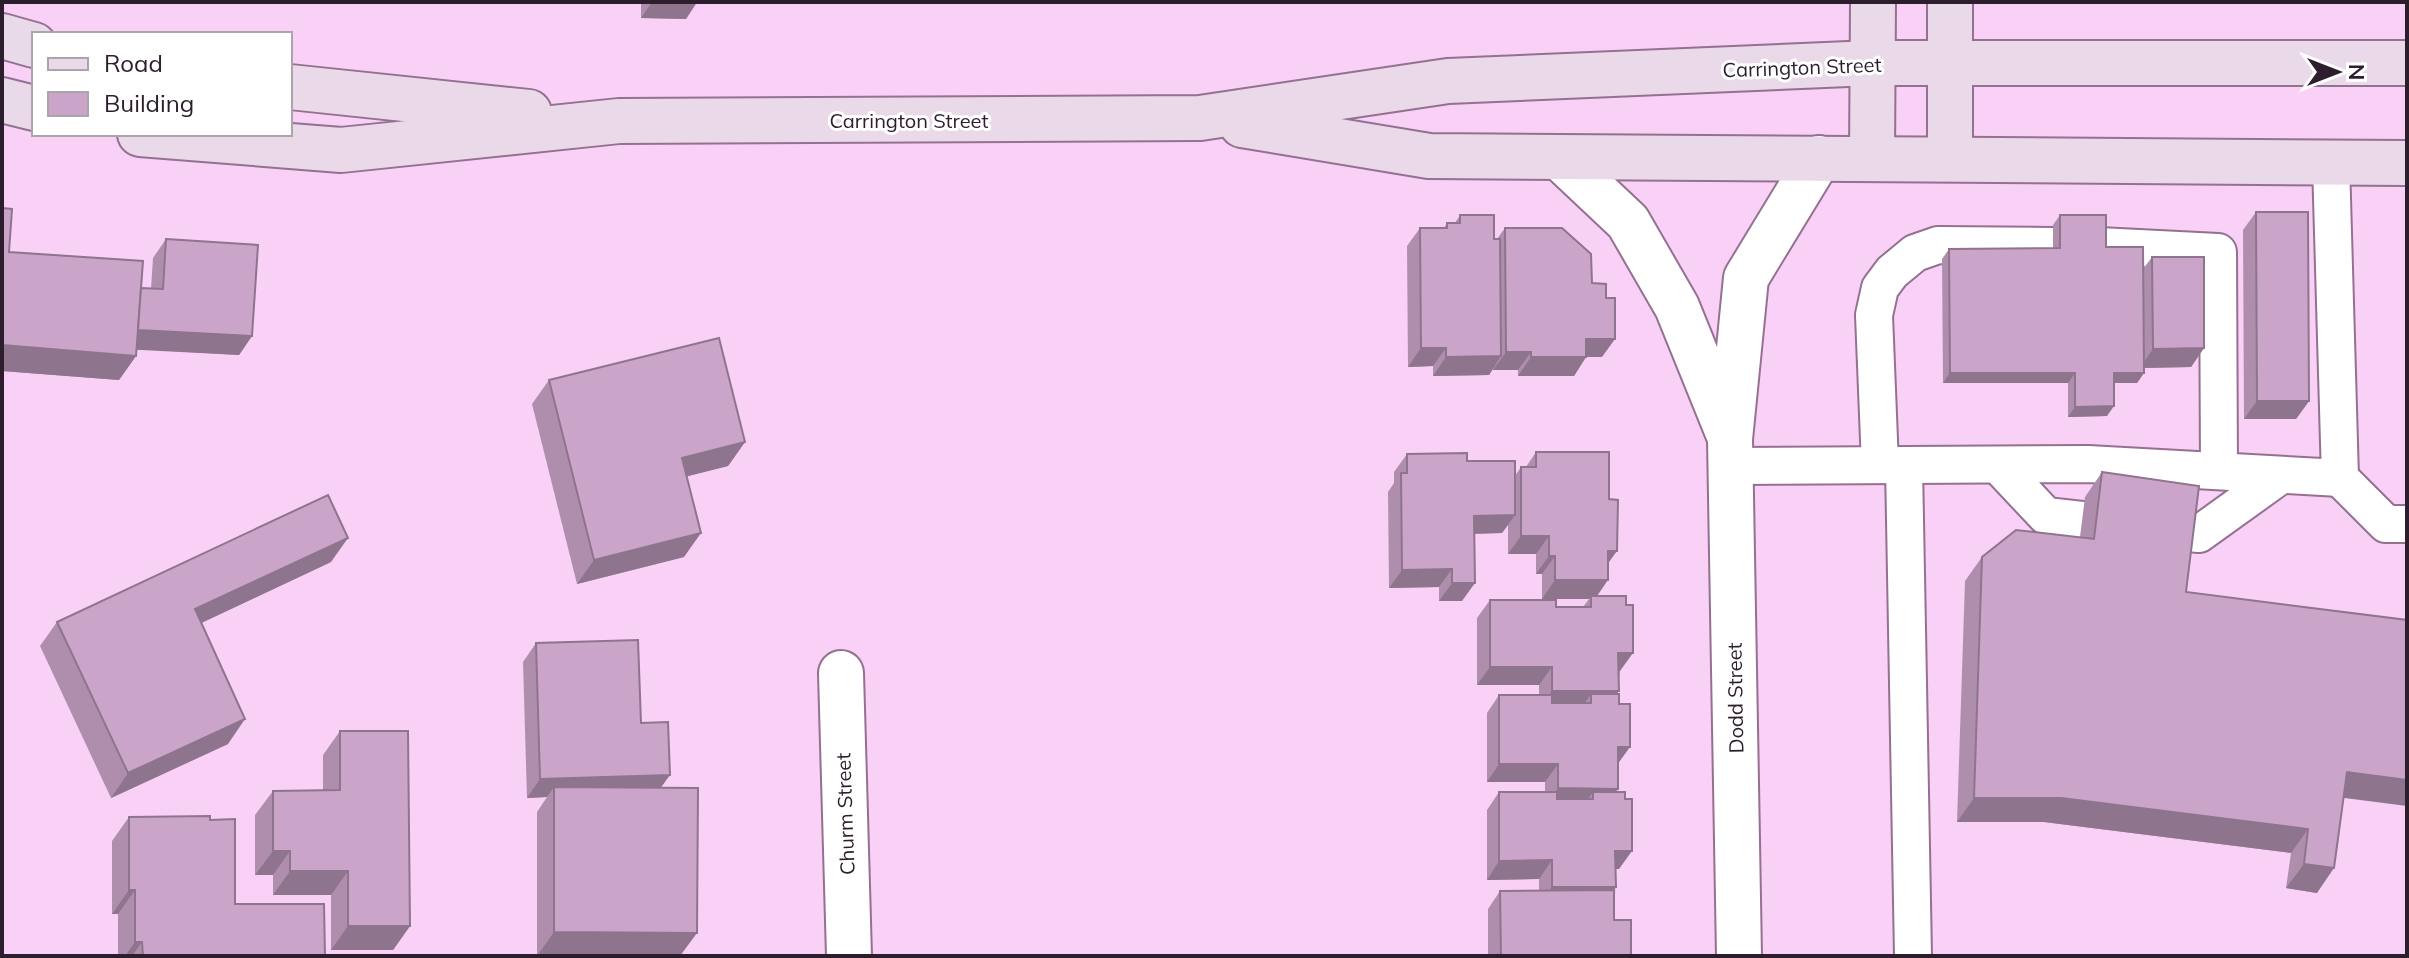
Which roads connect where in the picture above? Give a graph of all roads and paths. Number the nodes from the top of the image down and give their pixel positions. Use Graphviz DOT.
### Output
graph roads {
  1 [pos="1873,2"];
  2 [pos="1950,2"];
  3 [pos="2,36"];
  4 [pos="32,44"];
  5 [pos="1872,63"];
  6 [pos="1951,63"];
  7 [pos="2407,63"];
  8 [pos="292,87"];
  9 [pos="2,100"];
  10 [pos="32,108"];
  11 [pos="1200,118"];
  12 [pos="619,121"];
  13 [pos="165,136"];
  14 [pos="1559,157"];
  15 [pos="1819,158"];
  16 [pos="1872,158"];
  17 [pos="1950,159"];
  18 [pos="2331,163"];
  19 [pos="2407,163"];
  20 [pos="2053,246"];
  21 [pos="2099,246"];
  22 [pos="1731,453"];
  23 [pos="1892,465"];
  24 [pos="1998,465"];
  25 [pos="2219,471"];
  26 [pos="2281,475"];
  27 [pos="2340,478"];
  28 [pos="2082,520"];
  29 [pos="2407,524"];
  30 [pos="2180,532"];
  31 [pos="841,673"];
  32 [pos="849,956"];
  33 [pos="1739,956"];
  34 [pos="1913,956"];
  1 -- 5 [label="main road"];
  2 -- 6 [label="main road"];
  3 -- 4 [label="main road"];
  5 -- 6 [label="main road, Carrington Street"];
  5 -- 11 [label="main road, Carrington Street"];
  5 -- 16 [label="main road"];
  6 -- 7 [label="main road, Carrington Street"];
  6 -- 17 [label="main road"];
  8 -- 12 [label="main road, Carrington Street"];
  9 -- 10 [label="main road"];
  11 -- 12 [label="main road, Carrington Street"];
  11 -- 14 [label="main road, Carrington Street"];
  12 -- 13 [label="main road, Carrington Street"];
  14 -- 15 [label="main road, Carrington Street"];
  14 -- 22 [label="street, Dodd Street"];
  15 -- 16 [label="main road, Carrington Street"];
  15 -- 22 [label="street, Dodd Street"];
  16 -- 17 [label="main road, Carrington Street"];
  17 -- 18 [label="main road, Carrington Street"];
  18 -- 19 [label="main road, Carrington Street"];
  18 -- 27 [label="lane"];
  20 -- 23 [label="lane"];
  21 -- 25 [label="lane"];
  22 -- 23 [label="lane"];
  22 -- 33 [label="street, Dodd Street"];
  23 -- 24 [label="lane"];
  23 -- 34 [label="lane"];
  24 -- 25 [label="lane"];
  24 -- 28 [label="lane"];
  25 -- 26 [label="lane"];
  26 -- 27 [label="lane"];
  26 -- 30 [label="lane"];
  27 -- 29 [label="lane"];
  31 -- 32 [label="street, Churm Street"];
}
